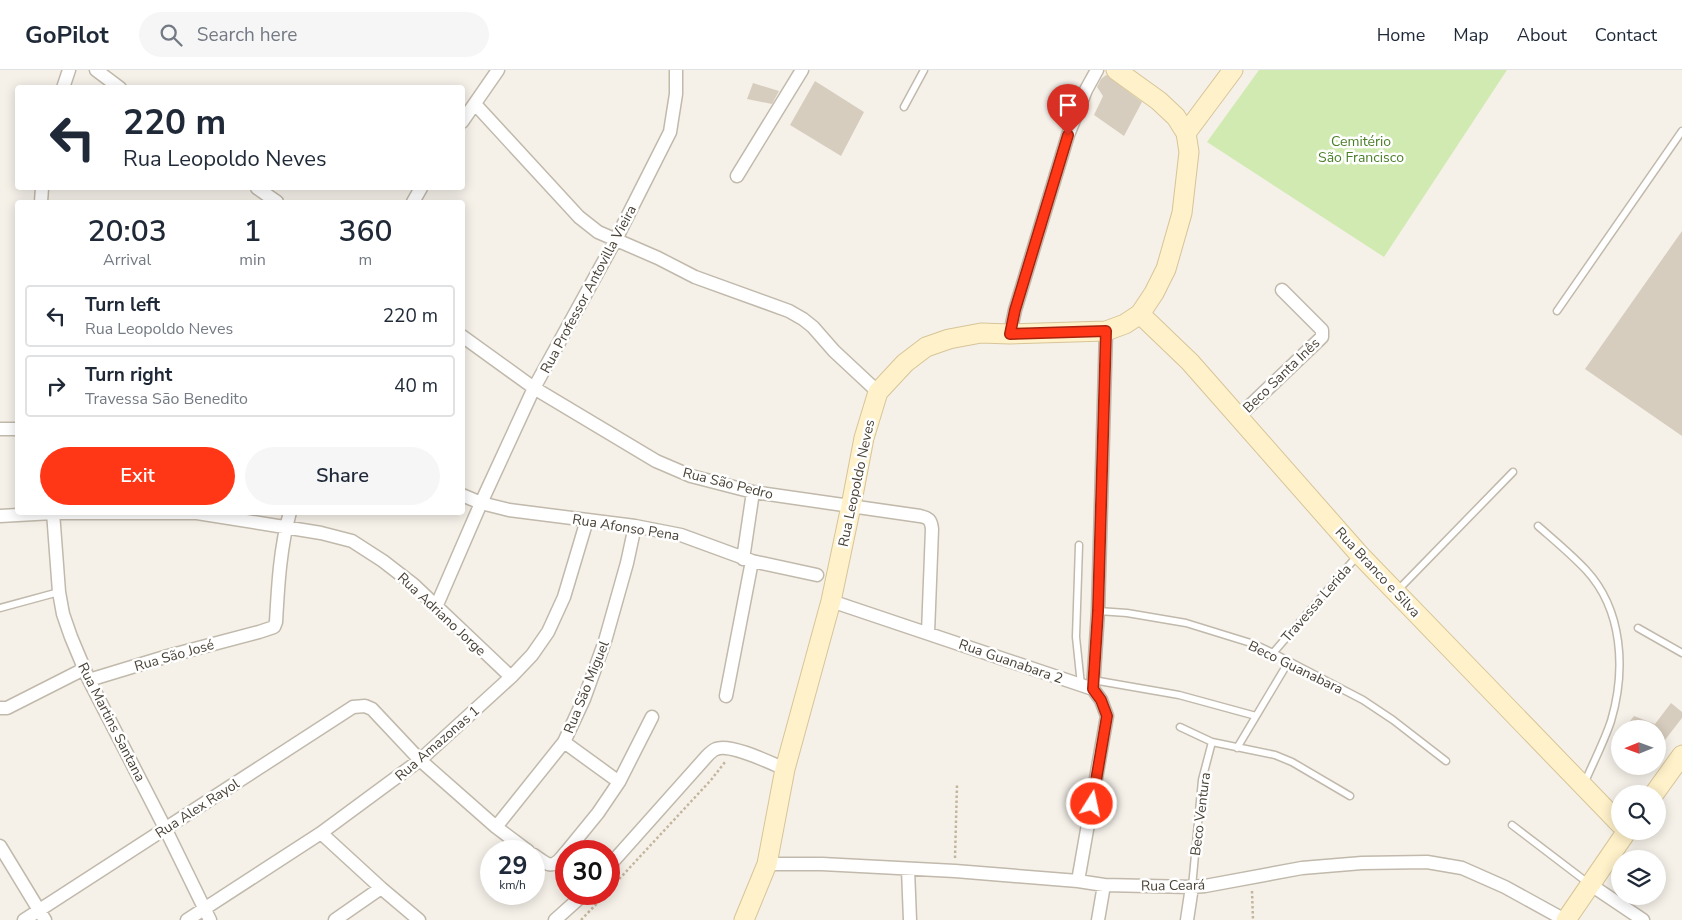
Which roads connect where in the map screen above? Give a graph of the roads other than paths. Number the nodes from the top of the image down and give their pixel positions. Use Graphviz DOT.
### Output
graph roads {
  1 [pos="69,70"];
  2 [pos="96,70"];
  3 [pos="498,70"];
  4 [pos="676,70"];
  5 [pos="802,70"];
  6 [pos="924,70"];
  7 [pos="1097,70"];
  8 [pos="1116,70"];
  9 [pos="1234,70"];
  10 [pos="64,85"];
  11 [pos="116,85"];
  12 [pos="475,104"];
  13 [pos="904,107"];
  14 [pos="465,118"];
  15 [pos="1682,131"];
  16 [pos="1186,133"];
  17 [pos="737,176"];
  18 [pos="260,190"];
  19 [pos="274,200"];
  20 [pos="616,239"];
  21 [pos="1282,290"];
  22 [pos="1557,310"];
  23 [pos="1140,314"];
  24 [pos="1106,331"];
  25 [pos="1010,334"];
  26 [pos="465,338"];
  27 [pos="534,388"];
  28 [pos="878,392"];
  29 [pos="1238,417"];
  30 [pos="0,429"];
  31 [pos="15,429"];
  32 [pos="1513,472"];
  33 [pos="753,492"];
  34 [pos="465,496"];
  35 [pos="481,503"];
  36 [pos="851,506"];
  37 [pos="18,515"];
  38 [pos="53,515"];
  39 [pos="204,515"];
  40 [pos="289,515"];
  41 [pos="0,516"];
  42 [pos="587,520"];
  43 [pos="635,526"];
  44 [pos="1538,526"];
  45 [pos="286,527"];
  46 [pos="1080,545"];
  47 [pos="1359,554"];
  48 [pos="748,560"];
  49 [pos="818,575"];
  50 [pos="60,592"];
  51 [pos="1396,592"];
  52 [pos="831,601"];
  53 [pos="436,607"];
  54 [pos="0,608"];
  55 [pos="1098,611"];
  56 [pos="1638,628"];
  57 [pos="928,634"];
  58 [pos="1273,653"];
  59 [pos="1682,653"];
  60 [pos="1288,661"];
  61 [pos="87,675"];
  62 [pos="511,677"];
  63 [pos="1089,685"];
  64 [pos="726,696"];
  65 [pos="3,708"];
  66 [pos="1256,716"];
  67 [pos="652,718"];
  68 [pos="1180,727"];
  69 [pos="564,742"];
  70 [pos="1212,742"];
  71 [pos="1237,748"];
  72 [pos="1682,755"];
  73 [pos="420,760"];
  74 [pos="1446,761"];
  75 [pos="785,769"];
  76 [pos="619,782"];
  77 [pos="1584,785"];
  78 [pos="1660,785"];
  79 [pos="1350,796"];
  80 [pos="1611,814"];
  81 [pos="1512,825"];
  82 [pos="496,827"];
  83 [pos="165,828"];
  84 [pos="321,833"];
  85 [pos="513,840"];
  86 [pos="577,840"];
  87 [pos="1621,840"];
  88 [pos="0,846"];
  89 [pos="620,854"];
  90 [pos="767,864"];
  91 [pos="908,870"];
  92 [pos="1078,882"];
  93 [pos="1104,885"];
  94 [pos="1591,885"];
  95 [pos="1192,887"];
  96 [pos="381,888"];
  97 [pos="572,905"];
  98 [pos="208,914"];
  99 [pos="42,915"];
  100 [pos="24,920"];
  101 [pos="186,920"];
  102 [pos="335,920"];
  103 [pos="419,920"];
  104 [pos="555,920"];
  105 [pos="744,920"];
  106 [pos="910,920"];
  107 [pos="1098,920"];
  108 [pos="1187,920"];
  109 [pos="1565,920"];
  110 [pos="1643,920"];
  1 -- 10 [label="street"];
  2 -- 11 [label="street"];
  3 -- 12 [label="street"];
  4 -- 20 [label="street, Rua Professor Antovilla Vieira"];
  5 -- 17 [label="street"];
  6 -- 13 [label="lane"];
  7 -- 25 [label="street"];
  8 -- 16 [label="street"];
  9 -- 16 [label="street"];
  12 -- 14 [label="street"];
  12 -- 20 [label="street"];
  15 -- 22 [label="lane"];
  16 -- 23 [label="street, Rua Leopoldo Neves"];
  18 -- 19 [label="street"];
  20 -- 27 [label="street, Rua Professor Antovilla Vieira"];
  20 -- 28 [label="street"];
  21 -- 29 [label="street, Beco Santa Inês"];
  23 -- 24 [label="street, Rua Leopoldo Neves"];
  23 -- 29 [label="street, Rua Branco e Silva"];
  24 -- 25 [label="street, Rua Leopoldo Neves"];
  24 -- 55 [label="street"];
  25 -- 28 [label="street, Rua Leopoldo Neves"];
  26 -- 27 [label="street, Rua São Pedro"];
  27 -- 33 [label="street, Rua São Pedro"];
  27 -- 35 [label="street, Rua Professor Antovilla Vieira"];
  28 -- 36 [label="street, Rua Leopoldo Neves"];
  29 -- 47 [label="street, Rua Branco e Silva"];
  30 -- 31 [label="street"];
  32 -- 51 [label="lane"];
  33 -- 36 [label="street, Rua São Pedro"];
  33 -- 48 [label="street"];
  34 -- 35 [label="street, Rua Afonso Pena"];
  35 -- 42 [label="street, Rua Afonso Pena"];
  35 -- 53 [label="street, Rua Professor Antovilla Vieira"];
  36 -- 52 [label="street, Rua Leopoldo Neves"];
  36 -- 57 [label="street, Rua São Pedro"];
  37 -- 41 [label="street, Rua Adriano Jorge"];
  38 -- 50 [label="street, Rua Martins Santana"];
  39 -- 45 [label="street, Rua Adriano Jorge"];
  40 -- 45 [label="street"];
  42 -- 43 [label="street, Rua Afonso Pena"];
  42 -- 62 [label="street, Rua Amazonas 1"];
  43 -- 48 [label="street, Rua Afonso Pena"];
  43 -- 69 [label="street, Rua São Miguel"];
  44 -- 77 [label="lane"];
  45 -- 53 [label="street, Rua Adriano Jorge"];
  45 -- 61 [label="street, Rua São José"];
  46 -- 63 [label="lane"];
  47 -- 51 [label="street, Rua Branco e Silva"];
  47 -- 58 [label="lane, Travessa Lerida"];
  48 -- 49 [label="street, Rua Afonso Pena"];
  48 -- 64 [label="street"];
  50 -- 54 [label="lane"];
  50 -- 61 [label="street, Rua Martins Santana"];
  51 -- 77 [label="street, Rua Branco e Silva"];
  52 -- 57 [label="street, Rua Guanabara 2"];
  52 -- 75 [label="street, Rua Leopoldo Neves"];
  53 -- 62 [label="street, Rua Adriano Jorge"];
  55 -- 58 [label="lane, Beco Guanabara"];
  55 -- 63 [label="street"];
  56 -- 59 [label="lane"];
  57 -- 63 [label="street, Rua Guanabara 2"];
  58 -- 60 [label="lane, Beco Guanabara"];
  60 -- 66 [label="lane"];
  60 -- 74 [label="lane, Beco Guanabara"];
  61 -- 65 [label="street, Rua São José"];
  61 -- 83 [label="street, Rua Martins Santana"];
  62 -- 73 [label="street, Rua Amazonas 1"];
  63 -- 66 [label="lane, Rua Guanabara 2"];
  63 -- 92 [label="street"];
  66 -- 71 [label="lane"];
  67 -- 76 [label="street"];
  68 -- 70 [label="lane"];
  69 -- 76 [label="street"];
  69 -- 82 [label="street, Rua São Miguel"];
  70 -- 71 [label="lane"];
  70 -- 95 [label="lane, Beco Ventura"];
  71 -- 79 [label="lane"];
  72 -- 78 [label="street"];
  73 -- 82 [label="street"];
  73 -- 83 [label="street, Rua Alex Rayol"];
  73 -- 84 [label="street, Rua Amazonas 1"];
  75 -- 89 [label="street"];
  75 -- 90 [label="street, Rua Leopoldo Neves"];
  76 -- 86 [label="street"];
  77 -- 80 [label="street, Rua Branco e Silva"];
  81 -- 94 [label="lane"];
  82 -- 85 [label="street"];
  83 -- 98 [label="street, Rua Martins Santana"];
  83 -- 99 [label="street, Rua Alex Rayol"];
  84 -- 96 [label="street"];
  84 -- 98 [label="street, Rua Amazonas 1"];
  87 -- 94 [label="street"];
  88 -- 99 [label="street"];
  90 -- 91 [label="street, Rua Ceará"];
  90 -- 105 [label="street, Rua Leopoldo Neves"];
  91 -- 92 [label="street, Rua Ceará"];
  91 -- 106 [label="street"];
  92 -- 93 [label="street, Rua Ceará"];
  93 -- 95 [label="street, Rua Ceará"];
  93 -- 107 [label="street"];
  94 -- 109 [label="street"];
  94 -- 110 [label="street"];
  95 -- 108 [label="street"];
  95 -- 109 [label="street, Rua Ceará"];
  96 -- 102 [label="street"];
  96 -- 103 [label="street"];
  97 -- 104 [label="street"];
  98 -- 101 [label="street, Rua Amazonas 1"];
  99 -- 100 [label="street, Rua Alex Rayol"];
}
